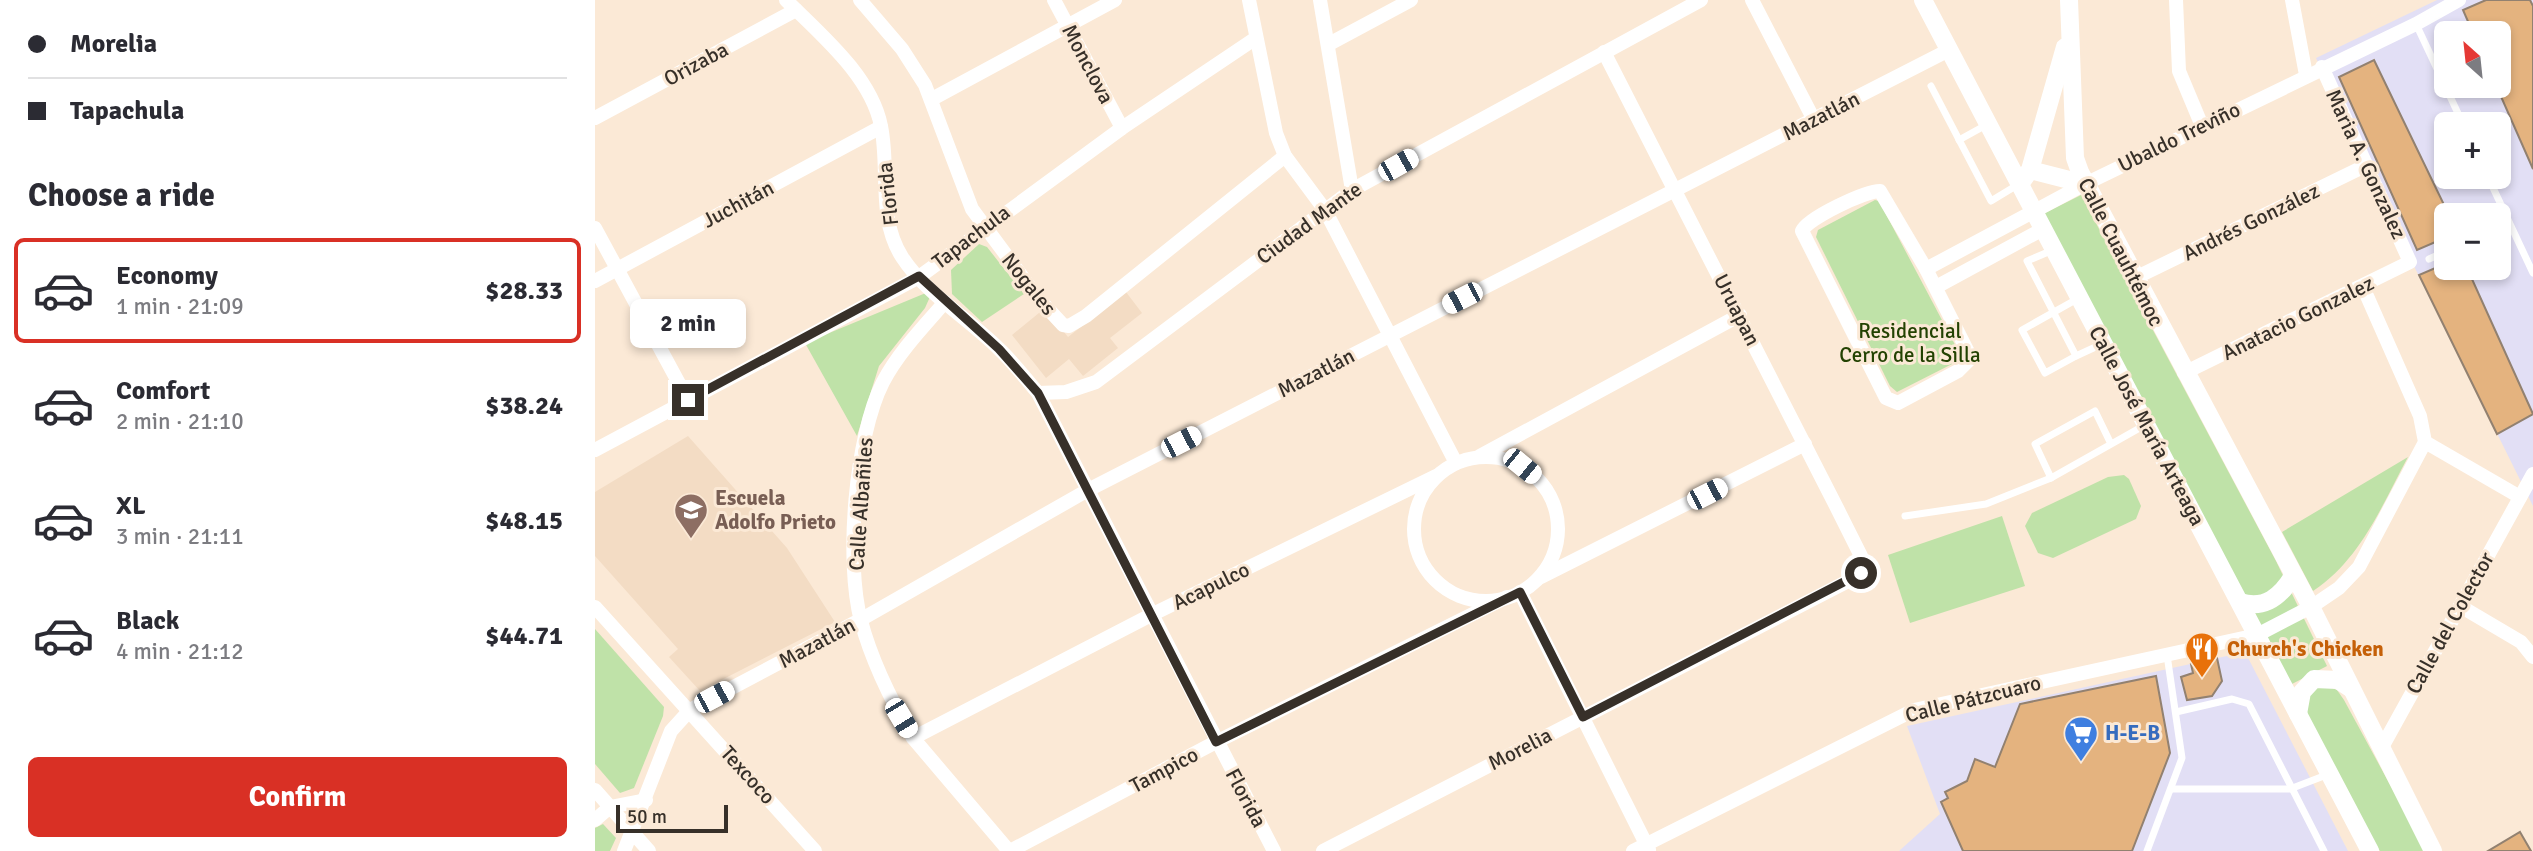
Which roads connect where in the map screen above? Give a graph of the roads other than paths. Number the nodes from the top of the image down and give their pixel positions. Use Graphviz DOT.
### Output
graph roads {
  1 [pos="860,0"];
  2 [pos="1053,0"];
  3 [pos="1115,0"];
  4 [pos="1249,0"];
  5 [pos="1320,0"];
  6 [pos="1412,0"];
  7 [pos="1701,0"];
  8 [pos="1752,0"];
  9 [pos="1923,0"];
  10 [pos="2176,0"];
  11 [pos="2292,0"];
  12 [pos="2459,0"];
  13 [pos="1683,4"];
  14 [pos="791,5"];
  15 [pos="2067,11"];
  16 [pos="2416,24"];
  17 [pos="1067,26"];
  18 [pos="1256,38"];
  19 [pos="1329,44"];
  20 [pos="1949,50"];
  21 [pos="1604,52"];
  22 [pos="2322,67"];
  23 [pos="2306,75"];
  24 [pos="1931,86"];
  25 [pos="932,99"];
  26 [pos="2457,112"];
  27 [pos="595,118"];
  28 [pos="1814,120"];
  29 [pos="1988,124"];
  30 [pos="2202,126"];
  31 [pos="881,127"];
  32 [pos="1122,128"];
  33 [pos="1959,141"];
  34 [pos="1285,156"];
  35 [pos="2367,165"];
  36 [pos="2025,177"];
  37 [pos="2085,184"];
  38 [pos="1676,189"];
  39 [pos="1352,190"];
  40 [pos="1325,210"];
  41 [pos="2033,210"];
  42 [pos="2511,226"];
  43 [pos="984,227"];
  44 [pos="595,228"];
  45 [pos="2043,229"];
  46 [pos="2053,250"];
  47 [pos="2434,257"];
  48 [pos="2429,259"];
  49 [pos="2410,262"];
  50 [pos="617,269"];
  51 [pos="1926,269"];
  52 [pos="2533,273"];
  53 [pos="919,276"];
  54 [pos="2135,278"];
  55 [pos="595,281"];
  56 [pos="1936,287"];
  57 [pos="2363,287"];
  58 [pos="2080,298"];
  59 [pos="945,302"];
  60 [pos="2054,312"];
  61 [pos="1740,315"];
  62 [pos="1390,334"];
  63 [pos="2104,343"];
  64 [pos="2076,356"];
  65 [pos="2184,373"];
  66 [pos="1038,393"];
  67 [pos="688,400"];
  68 [pos="2146,425"];
  69 [pos="2425,442"];
  70 [pos="1805,444"];
  71 [pos="2112,444"];
  72 [pos="595,450"];
  73 [pos="1479,457"];
  74 [pos="1456,463"];
  75 [pos="2533,474"];
  76 [pos="1436,476"];
  77 [pos="2052,478"];
  78 [pos="1088,490"];
  79 [pos="2520,497"];
  80 [pos="1905,516"];
  81 [pos="1864,569"];
  82 [pos="2293,576"];
  83 [pos="1536,580"];
  84 [pos="1514,594"];
  85 [pos="2240,602"];
  86 [pos="2460,606"];
  87 [pos="595,607"];
  88 [pos="2311,607"];
  89 [pos="1151,615"];
  90 [pos="860,620"];
  91 [pos="2257,635"];
  92 [pos="2167,655"];
  93 [pos="2533,657"];
  94 [pos="2350,688"];
  95 [pos="690,710"];
  96 [pos="2176,712"];
  97 [pos="2298,714"];
  98 [pos="1583,717"];
  99 [pos="912,738"];
  100 [pos="1216,742"];
  101 [pos="2381,749"];
  102 [pos="2329,774"];
  103 [pos="2171,789"];
  104 [pos="2290,789"];
  105 [pos="595,790"];
  106 [pos="646,800"];
  107 [pos="610,807"];
  108 [pos="595,820"];
  109 [pos="632,832"];
  110 [pos="1648,847"];
  111 [pos="624,851"];
  112 [pos="649,851"];
  113 [pos="815,851"];
  114 [pos="1010,851"];
  115 [pos="1274,851"];
  116 [pos="1323,851"];
  117 [pos="1633,851"];
  118 [pos="2147,851"];
  119 [pos="2324,851"];
  120 [pos="2370,851"];
  121 [pos="2433,851"];
  1 -- 25 [label="street, Nogales"];
  2 -- 17 [label="street, Monclova"];
  3 -- 17 [label="street"];
  4 -- 18 [label="street"];
  5 -- 19 [label="street"];
  6 -- 19 [label="street"];
  7 -- 13 [label="street, Ciudad Mante"];
  8 -- 28 [label="street"];
  9 -- 20 [label="street, Calle José María Arteaga"];
  10 -- 30 [label="street"];
  11 -- 23 [label="street"];
  12 -- 16 [label="street, Ubaldo Treviño"];
  13 -- 21 [label="street, Ciudad Mante"];
  14 -- 27 [label="street, Orizaba"];
  14 -- 31 [label="street, Florida"];
  15 -- 36 [label="street"];
  15 -- 37 [label="street, Calle Cuauhtémoc"];
  16 -- 22 [label="street, Ubaldo Treviño"];
  16 -- 26 [label="lane"];
  17 -- 25 [label="street"];
  17 -- 32 [label="street, Monclova"];
  18 -- 32 [label="street, Tapachula"];
  18 -- 34 [label="street"];
  19 -- 39 [label="street"];
  20 -- 28 [label="street, Mazatlán"];
  20 -- 29 [label="street, Calle José María Arteaga"];
  21 -- 38 [label="street, Uruapan"];
  21 -- 39 [label="street, Ciudad Mante"];
  22 -- 23 [label="street, Ubaldo Treviño"];
  22 -- 35 [label="street, Maria A. Gonzalez"];
  23 -- 30 [label="street, Ubaldo Treviño"];
  24 -- 33 [label="lane"];
  25 -- 43 [label="street, Nogales"];
  28 -- 38 [label="street, Mazatlán"];
  29 -- 33 [label="lane"];
  29 -- 36 [label="street, Calle José María Arteaga"];
  30 -- 37 [label="street, Ubaldo Treviño"];
  31 -- 50 [label="street, Juchitán"];
  31 -- 53 [label="street, Florida"];
  32 -- 43 [label="street, Tapachula"];
  33 -- 36 [label="lane"];
  34 -- 40 [label="street"];
  34 -- 43 [label="street, Nogales"];
  35 -- 49 [label="street, Maria A. Gonzalez"];
  35 -- 54 [label="street, Andrés González"];
  36 -- 37 [label="street"];
  36 -- 41 [label="street, Calle José María Arteaga"];
  37 -- 41 [label="street, Ubaldo Treviño"];
  37 -- 54 [label="street, Calle Cuauhtémoc"];
  38 -- 61 [label="street, Uruapan"];
  38 -- 62 [label="street, Mazatlán"];
  39 -- 40 [label="street, Ciudad Mante"];
  40 -- 62 [label="street"];
  40 -- 66 [label="street, Ciudad Mante"];
  41 -- 45 [label="street, Calle José María Arteaga"];
  41 -- 51 [label="street, Ubaldo Treviño"];
  42 -- 52 [label="lane"];
  43 -- 53 [label="street, Tapachula"];
  44 -- 50 [label="street"];
  45 -- 46 [label="street, Calle José María Arteaga"];
  45 -- 56 [label="street"];
  46 -- 58 [label="street, Calle José María Arteaga"];
  46 -- 60 [label="lane"];
  47 -- 48 [label="lane"];
  49 -- 57 [label="street, Anatacio Gonzalez"];
  50 -- 55 [label="street, Juchitán"];
  50 -- 67 [label="street"];
  51 -- 56 [label="street"];
  51 -- 56 [label="street"];
  53 -- 59 [label="street, Florida"];
  53 -- 67 [label="street, Tapachula"];
  54 -- 65 [label="street, Calle Cuauhtémoc"];
  57 -- 65 [label="street, Anatacio Gonzalez"];
  57 -- 69 [label="street"];
  58 -- 60 [label="lane"];
  58 -- 63 [label="street, Calle José María Arteaga"];
  59 -- 66 [label="street, Florida"];
  59 -- 90 [label="street, Calle Albañiles"];
  60 -- 64 [label="lane"];
  60 -- 64 [label="lane"];
  61 -- 70 [label="street, Uruapan"];
  61 -- 73 [label="street"];
  62 -- 74 [label="street"];
  62 -- 78 [label="street, Mazatlán"];
  63 -- 64 [label="lane"];
  63 -- 68 [label="street, Calle José María Arteaga"];
  65 -- 82 [label="street"];
  66 -- 78 [label="street, Florida"];
  67 -- 72 [label="street, Tapachula"];
  68 -- 71 [label="lane"];
  68 -- 85 [label="street, Calle José María Arteaga"];
  69 -- 79 [label="street"];
  69 -- 88 [label="street, Calle Pátzcuaro"];
  70 -- 81 [label="street, Uruapan"];
  70 -- 83 [label="street"];
  71 -- 77 [label="lane"];
  71 -- 77 [label="lane"];
  73 -- 74 [label="street"];
  73 -- 83 [label="street"];
  74 -- 76 [label="street"];
  75 -- 79 [label="street, Calle del Colector"];
  76 -- 84 [label="street"];
  76 -- 89 [label="street, Acapulco"];
  77 -- 80 [label="lane"];
  78 -- 89 [label="street, Florida"];
  78 -- 90 [label="street, Mazatlán"];
  79 -- 86 [label="street, Calle del Colector"];
  81 -- 98 [label="street, Morelia"];
  82 -- 85 [label="street"];
  82 -- 88 [label="street"];
  83 -- 84 [label="street"];
  84 -- 98 [label="street"];
  84 -- 100 [label="street, Tampico"];
  85 -- 91 [label="street, Calle José María Arteaga"];
  86 -- 93 [label="street"];
  86 -- 101 [label="street, Calle del Colector"];
  87 -- 95 [label="street, Texcoco"];
  88 -- 91 [label="street, Calle Pátzcuaro"];
  88 -- 94 [label="street"];
  89 -- 99 [label="street, Acapulco"];
  89 -- 100 [label="street, Florida"];
  90 -- 95 [label="street, Mazatlán"];
  90 -- 99 [label="street, Calle Albañiles"];
  91 -- 92 [label="street, Calle Pátzcuaro"];
  91 -- 97 [label="street, Calle José María Arteaga"];
  92 -- 96 [label="lane"];
  92 -- 110 [label="street, Calle Pátzcuaro"];
  94 -- 97 [label="street"];
  94 -- 101 [label="street"];
  95 -- 106 [label="street"];
  95 -- 113 [label="street, Texcoco"];
  96 -- 103 [label="lane"];
  96 -- 104 [label="lane"];
  97 -- 102 [label="street, Calle José María Arteaga"];
  98 -- 110 [label="street"];
  98 -- 116 [label="street, Morelia"];
  99 -- 114 [label="street, Calle Albañiles"];
  100 -- 114 [label="street, Tampico"];
  100 -- 115 [label="street, Florida"];
  101 -- 121 [label="street"];
  102 -- 104 [label="lane"];
  102 -- 120 [label="street, Calle José María Arteaga"];
  103 -- 104 [label="lane"];
  103 -- 118 [label="lane"];
  104 -- 119 [label="lane"];
  105 -- 107 [label="street"];
  106 -- 107 [label="street"];
  106 -- 109 [label="street"];
  107 -- 108 [label="street"];
  107 -- 109 [label="street"];
  109 -- 111 [label="street"];
  109 -- 112 [label="street"];
  110 -- 117 [label="street, Calle Pátzcuaro"];
}
